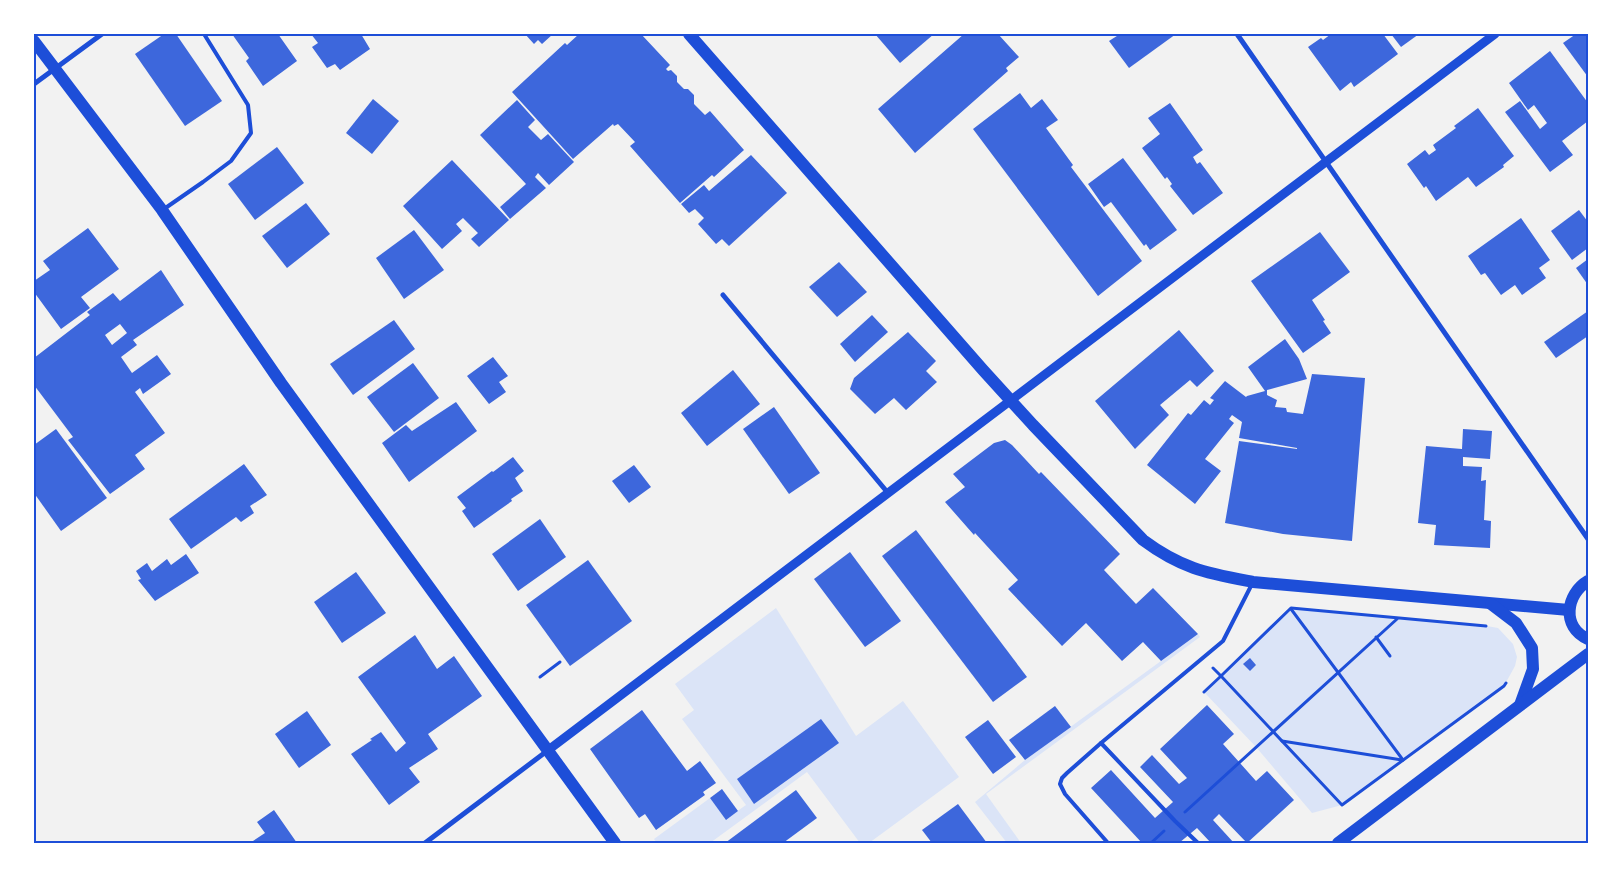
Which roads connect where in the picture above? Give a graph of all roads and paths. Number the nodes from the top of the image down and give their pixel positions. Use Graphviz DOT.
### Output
graph roads {
  1 [pos="102,34"];
  2 [pos="204,34"];
  3 [pos="689,34"];
  4 [pos="1237,34"];
  5 [pos="1495,34"];
  6 [pos="34,41"];
  7 [pos="54,69"];
  8 [pos="34,84"];
  9 [pos="1326,161"];
  10 [pos="162,210"];
  11 [pos="723,295"];
  12 [pos="1010,400"];
  13 [pos="888,493"];
  14 [pos="1588,539"];
  15 [pos="1588,581"];
  16 [pos="1253,582"];
  17 [pos="1491,604"];
  18 [pos="1291,608"];
  19 [pos="1569,610"];
  20 [pos="1397,618"];
  21 [pos="1490,627"];
  22 [pos="1376,637"];
  23 [pos="1588,639"];
  24 [pos="1588,654"];
  25 [pos="1390,656"];
  26 [pos="1204,658"];
  27 [pos="560,662"];
  28 [pos="1338,672"];
  29 [pos="1221,676"];
  30 [pos="540,677"];
  31 [pos="1508,679"];
  32 [pos="1204,692"];
  33 [pos="1520,705"];
  34 [pos="1274,731"];
  35 [pos="1282,741"];
  36 [pos="1101,744"];
  37 [pos="547,751"];
  38 [pos="1403,760"];
  39 [pos="1175,822"];
  40 [pos="425,843"];
  41 [pos="615,843"];
  42 [pos="1108,843"];
  43 [pos="1151,843"];
  44 [pos="1198,843"];
  45 [pos="1338,843"];
  1 -- 7 [label="street"];
  2 -- 10 [label="lane"];
  3 -- 12 [label="main road"];
  4 -- 9 [label="street"];
  5 -- 9 [label="street"];
  6 -- 7 [label="main road"];
  7 -- 8 [label="street"];
  7 -- 10 [label="main road"];
  9 -- 12 [label="street"];
  9 -- 14 [label="street"];
  10 -- 37 [label="main road"];
  11 -- 13 [label="street"];
  12 -- 13 [label="street"];
  12 -- 16 [label="main road"];
  13 -- 37 [label="street"];
  15 -- 19 [label="main road"];
  16 -- 17 [label="main road"];
  16 -- 26 [label="lane"];
  17 -- 19 [label="main road"];
  17 -- 33 [label="main road"];
  18 -- 20 [label="path"];
  18 -- 28 [label="path"];
  18 -- 29 [label="path"];
  19 -- 23 [label="main road"];
  20 -- 21 [label="path"];
  20 -- 22 [label="path"];
  22 -- 25 [label="path"];
  22 -- 28 [label="path"];
  24 -- 33 [label="main road"];
  26 -- 29 [label="path"];
  26 -- 36 [label="lane"];
  27 -- 30 [label="path"];
  28 -- 34 [label="path"];
  28 -- 38 [label="path"];
  29 -- 32 [label="path"];
  29 -- 34 [label="path"];
  31 -- 38 [label="path"];
  33 -- 45 [label="main road"];
  34 -- 35 [label="path"];
  34 -- 39 [label="path"];
  35 -- 38 [label="path"];
  35 -- 38 [label="path"];
  36 -- 39 [label="lane"];
  36 -- 42 [label="lane"];
  37 -- 40 [label="street"];
  37 -- 41 [label="main road"];
  39 -- 43 [label="path"];
  39 -- 44 [label="lane"];
}
